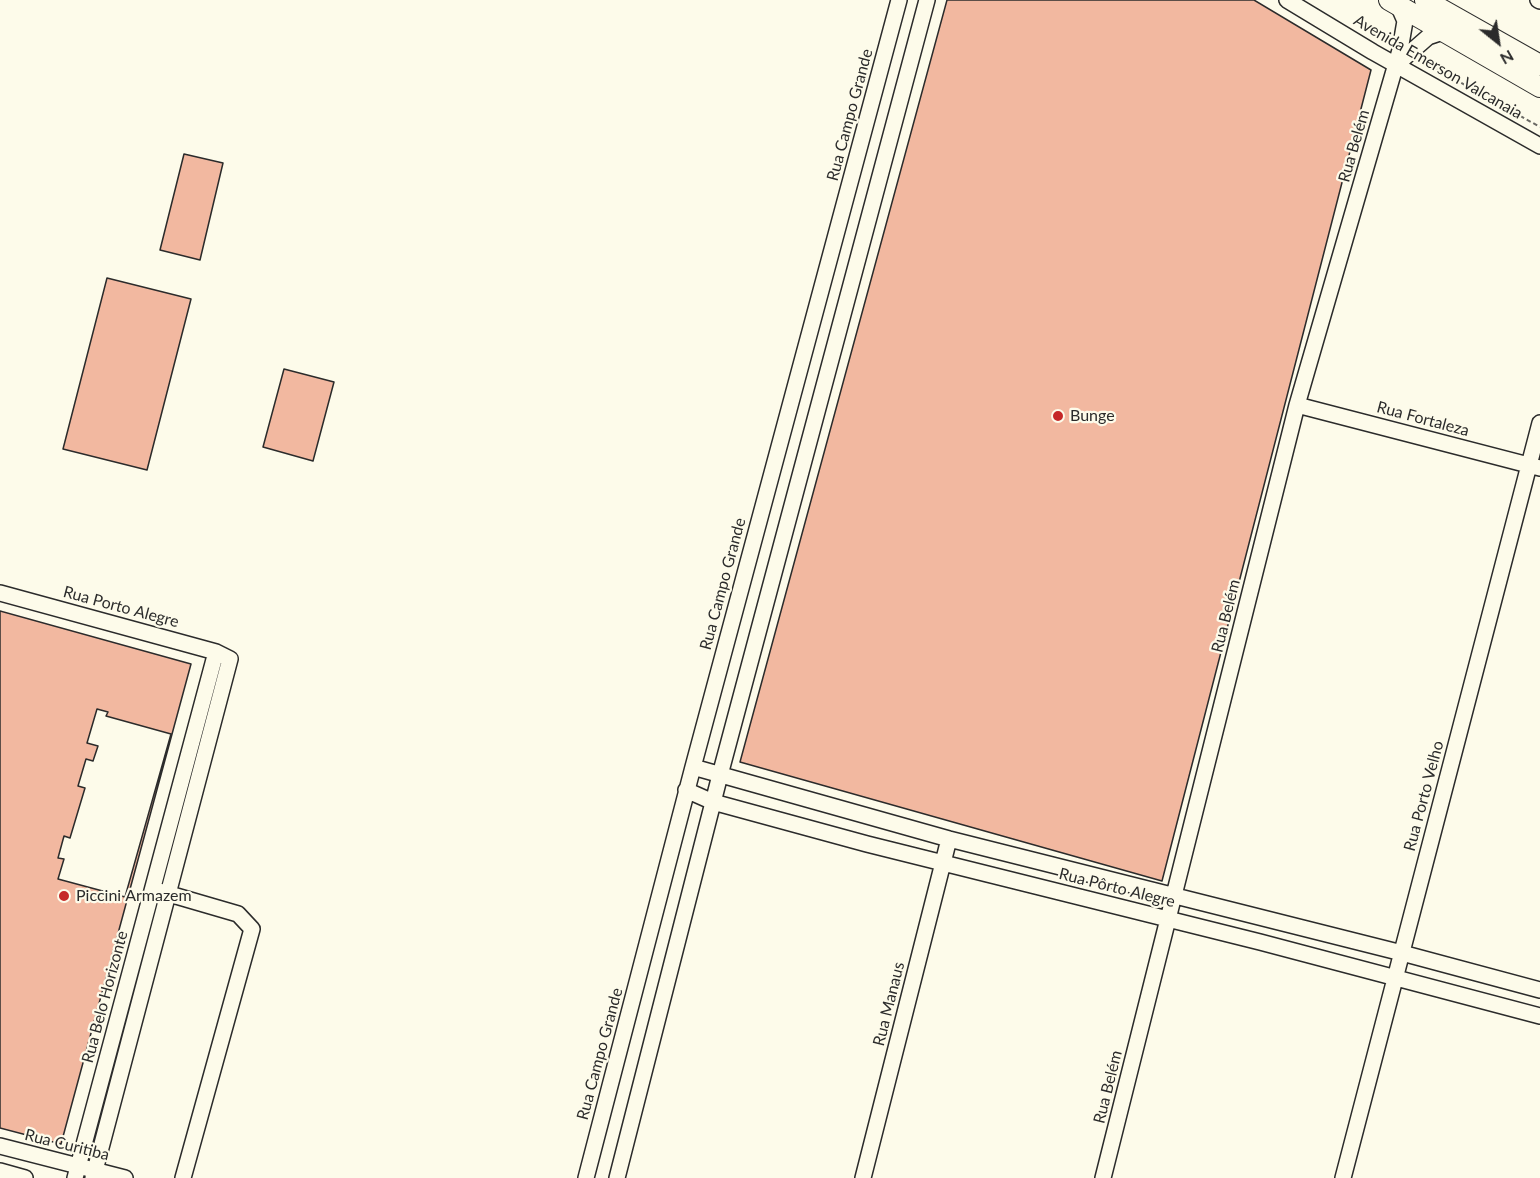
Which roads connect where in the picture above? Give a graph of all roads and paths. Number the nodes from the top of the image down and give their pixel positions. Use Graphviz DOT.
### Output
graph roads {
  1 [pos="899,0"];
  2 [pos="927,0"];
  3 [pos="1287,0"];
  4 [pos="1425,0"];
  5 [pos="1393,3"];
  6 [pos="1443,32"];
  7 [pos="1408,53"];
  8 [pos="1396,65"];
  9 [pos="1540,65"];
  10 [pos="1540,87"];
  11 [pos="1540,127"];
  12 [pos="1540,146"];
  13 [pos="1297,405"];
  14 [pos="1540,423"];
  15 [pos="1534,466"];
  16 [pos="0,593"];
  17 [pos="216,652"];
  18 [pos="693,767"];
  19 [pos="720,775"];
  20 [pos="686,790"];
  21 [pos="713,802"];
  22 [pos="817,803"];
  23 [pos="875,819"];
  24 [pos="810,828"];
  25 [pos="949,839"];
  26 [pos="867,844"];
  27 [pos="1043,862"];
  28 [pos="943,863"];
  29 [pos="1037,887"];
  30 [pos="153,888"];
  31 [pos="1175,895"];
  32 [pos="168,896"];
  33 [pos="1265,918"];
  34 [pos="1170,920"];
  35 [pos="1260,942"];
  36 [pos="1402,953"];
  37 [pos="1396,978"];
  38 [pos="1540,990"];
  39 [pos="1540,1016"];
  40 [pos="107,1059"];
  41 [pos="123,1066"];
  42 [pos="0,1146"];
  43 [pos="0,1171"];
  44 [pos="77,1172"];
  45 [pos="94,1174"];
  46 [pos="25,1178"];
  47 [pos="125,1178"];
  48 [pos="183,1178"];
  49 [pos="586,1178"];
  50 [pos="617,1178"];
  51 [pos="863,1178"];
  52 [pos="1103,1178"];
  53 [pos="1343,1178"];
  1 -- 18 [label="street, Rua Campo Grande"];
  2 -- 19 [label="street"];
  3 -- 8 [label="street, Avenida Emerson Valcanaia"];
  4 -- 9 [label="main road"];
  5 -- 6 [label="main road"];
  5 -- 8 [label="street, Rua Belém"];
  6 -- 7 [label="street"];
  6 -- 10 [label="main road"];
  7 -- 8 [label="street"];
  7 -- 11 [label="path"];
  8 -- 12 [label="street, Avenida Emerson Valcanaia"];
  8 -- 13 [label="street, Rua Belém"];
  13 -- 15 [label="street, Rua Fortaleza"];
  13 -- 31 [label="street, Rua Belém"];
  14 -- 15 [label="street, Rua Porto Velho"];
  15 -- 36 [label="street, Rua Porto Velho"];
  16 -- 17 [label="street, Rua Porto Alegre"];
  17 -- 30 [label="street, Rua Belo Horizonte"];
  17 -- 32 [label="street, Rua Porto Alegre"];
  18 -- 19 [label="street, Rua Pôrto Alegre"];
  18 -- 20 [label="street, Rua Campo Grande"];
  19 -- 21 [label="street"];
  19 -- 22 [label="street, Rua Pôrto Alegre"];
  20 -- 21 [label="street, Rua Pôrto Alegre"];
  20 -- 49 [label="street, Rua Campo Grande"];
  21 -- 24 [label="street, Rua Pôrto Alegre"];
  21 -- 50 [label="street"];
  22 -- 23 [label="street, Rua Pôrto Alegre"];
  22 -- 24 [label="street"];
  23 -- 25 [label="street, Rua Pôrto Alegre"];
  23 -- 26 [label="street"];
  24 -- 26 [label="street, Rua Pôrto Alegre"];
  25 -- 27 [label="street, Rua Pôrto Alegre"];
  25 -- 28 [label="street, Rua Manaus"];
  26 -- 28 [label="street, Rua Pôrto Alegre"];
  27 -- 29 [label="street"];
  27 -- 31 [label="street, Rua Pôrto Alegre"];
  28 -- 29 [label="street, Rua Pôrto Alegre"];
  28 -- 51 [label="street, Rua Manaus"];
  29 -- 34 [label="street, Rua Pôrto Alegre"];
  30 -- 32 [label="street"];
  30 -- 40 [label="street, Rua Belo Horizonte"];
  31 -- 33 [label="street, Rua Pôrto Alegre"];
  31 -- 34 [label="street, Rua Belém"];
  32 -- 41 [label="street"];
  32 -- 48 [label="street"];
  33 -- 35 [label="street"];
  33 -- 36 [label="street, Rua Pôrto Alegre"];
  34 -- 35 [label="street, Rua Pôrto Alegre"];
  34 -- 52 [label="street, Rua Belém"];
  35 -- 37 [label="street, Rua Pôrto Alegre"];
  36 -- 37 [label="street, Rua Porto Velho"];
  36 -- 38 [label="street, Rua Pôrto Alegre"];
  37 -- 39 [label="street, Rua Pôrto Alegre"];
  37 -- 53 [label="street, Rua Porto Velho"];
  40 -- 41 [label="street"];
  40 -- 44 [label="street, Rua Belo Horizonte"];
  41 -- 45 [label="street"];
  42 -- 44 [label="street, Rua Curitiba"];
  43 -- 46 [label="street"];
  44 -- 45 [label="street, Rua Curitiba"];
  45 -- 47 [label="street, Rua Curitiba"];
}
